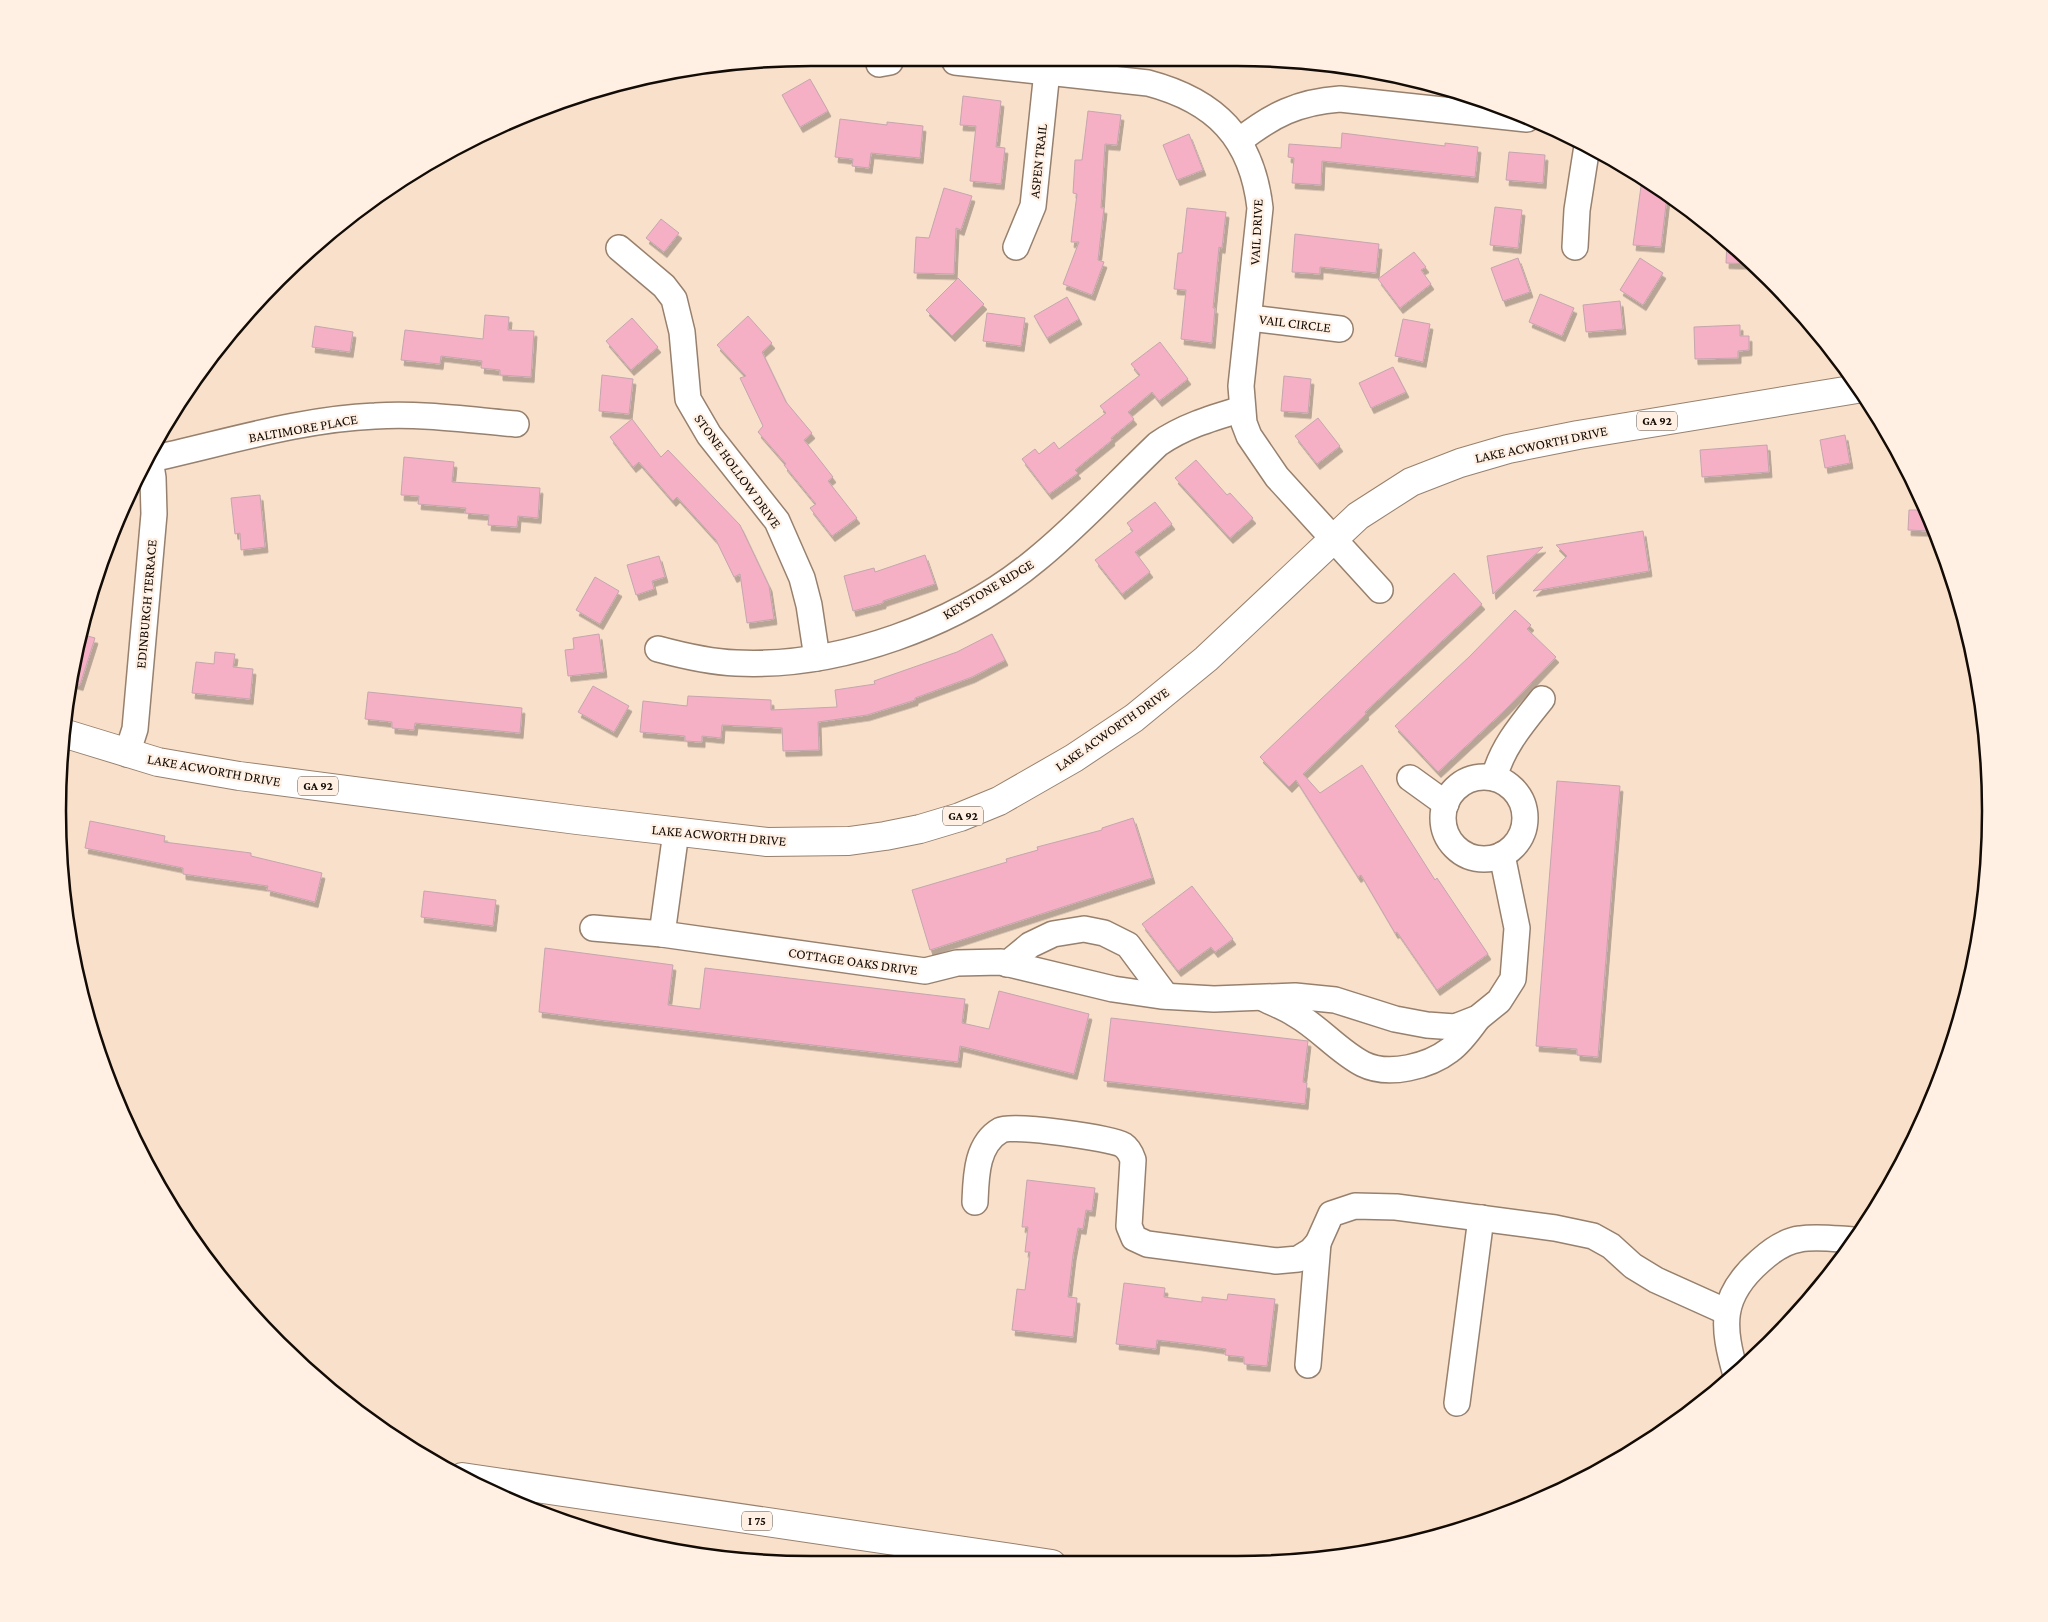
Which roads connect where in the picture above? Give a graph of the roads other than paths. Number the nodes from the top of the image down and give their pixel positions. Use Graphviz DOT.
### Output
graph roads {
  1 [pos="996,66"];
  2 [pos="1047,71"];
  3 [pos="1504,116"];
  4 [pos="1239,140"];
  5 [pos="1586,154"];
  6 [pos="1016,247"];
  7 [pos="1575,247"];
  8 [pos="619,248"];
  9 [pos="1250,318"];
  10 [pos="1340,329"];
  11 [pos="1851,390"];
  12 [pos="1242,409"];
  13 [pos="516,424"];
  14 [pos="158,454"];
  15 [pos="151,467"];
  16 [pos="1332,540"];
  17 [pos="1380,590"];
  18 [pos="658,649"];
  19 [pos="816,658"];
  20 [pos="1542,699"];
  21 [pos="71,736"];
  22 [pos="127,754"];
  23 [pos="1410,778"];
  24 [pos="1494,778"];
  25 [pos="1446,804"];
  26 [pos="676,832"];
  27 [pos="1502,855"];
  28 [pos="593,928"];
  29 [pos="662,934"];
  30 [pos="1007,964"];
  31 [pos="1166,996"];
  32 [pos="1259,996"];
  33 [pos="1478,1018"];
  34 [pos="975,1202"];
  35 [pos="1481,1218"];
  36 [pos="1845,1240"];
  37 [pos="1318,1243"];
  38 [pos="1726,1312"];
  39 [pos="1308,1365"];
  40 [pos="1734,1366"];
  41 [pos="1457,1403"];
  42 [pos="488,1482"];
  43 [pos="997,1556"];
  1 -- 2 [label="street, VAIL DRIVE"];
  2 -- 4 [label="street, VAIL DRIVE"];
  2 -- 6 [label="street, ASPEN TRAIL"];
  3 -- 4 [label="street"];
  4 -- 9 [label="street, VAIL DRIVE"];
  5 -- 7 [label="street"];
  8 -- 19 [label="street, STONE HOLLOW DRIVE"];
  9 -- 10 [label="street, VAIL CIRCLE"];
  9 -- 12 [label="street, VAIL DRIVE"];
  11 -- 16 [label="main road, LAKE ACWORTH DRIVE / GA 92"];
  12 -- 16 [label="street, VAIL DRIVE"];
  12 -- 19 [label="street, KEYSTONE RIDGE"];
  13 -- 14 [label="street, BALTIMORE PLACE"];
  15 -- 22 [label="street, EDINBURGH TERRACE"];
  16 -- 17 [label="street, VAIL DRIVE"];
  16 -- 26 [label="main road, LAKE ACWORTH DRIVE / GA 92"];
  18 -- 19 [label="street, KEYSTONE RIDGE"];
  20 -- 24 [label="street"];
  21 -- 22 [label="main road, LAKE ACWORTH DRIVE / GA 92"];
  22 -- 26 [label="main road, LAKE ACWORTH DRIVE / GA 92"];
  23 -- 25 [label="street"];
  24 -- 25 [label="street"];
  24 -- 27 [label="street"];
  25 -- 27 [label="street"];
  26 -- 29 [label="street"];
  27 -- 33 [label="street, COTTAGE OAKS DRIVE"];
  28 -- 29 [label="street, COTTAGE OAKS DRIVE"];
  29 -- 30 [label="street, COTTAGE OAKS DRIVE"];
  30 -- 31 [label="street, COTTAGE OAKS DRIVE"];
  30 -- 31 [label="street"];
  31 -- 32 [label="street, COTTAGE OAKS DRIVE"];
  32 -- 33 [label="street, COTTAGE OAKS DRIVE"];
  32 -- 33 [label="street, COTTAGE OAKS DRIVE"];
  34 -- 37 [label="street"];
  35 -- 37 [label="street"];
  35 -- 38 [label="street"];
  35 -- 41 [label="street"];
  36 -- 38 [label="street"];
  37 -- 39 [label="street"];
  38 -- 40 [label="street"];
  42 -- 43 [label="main road, I 75"];
}
